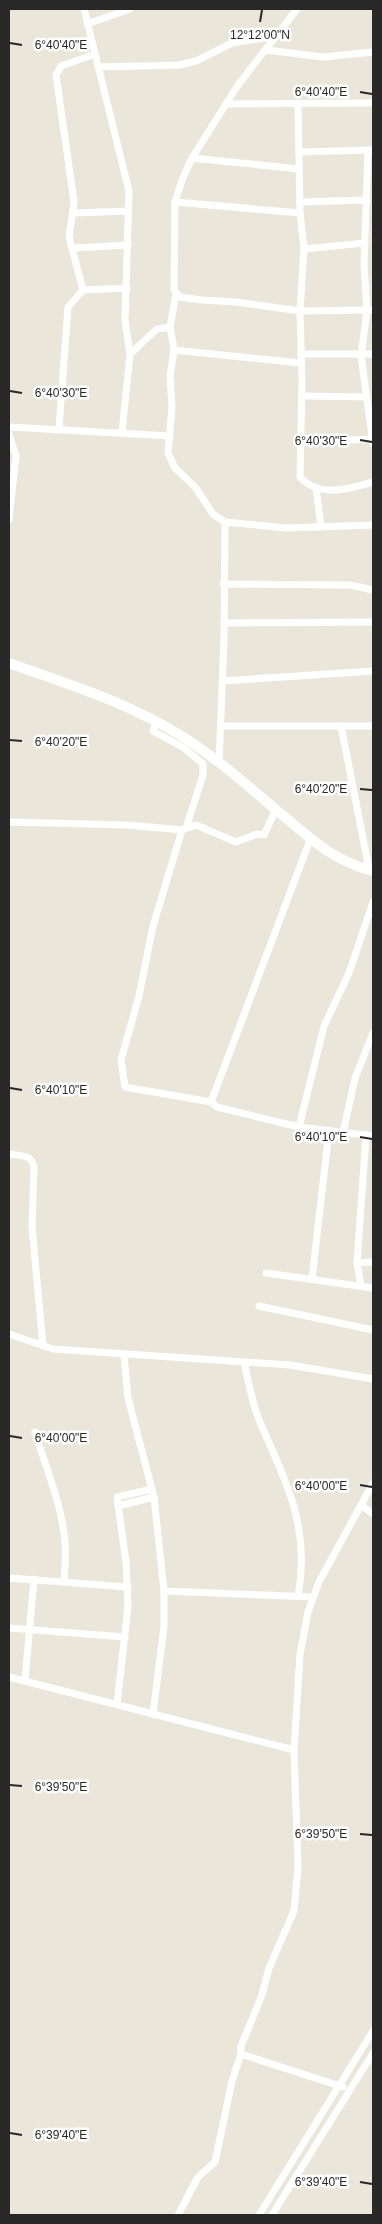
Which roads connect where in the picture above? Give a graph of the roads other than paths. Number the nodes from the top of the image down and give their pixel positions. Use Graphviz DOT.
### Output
graph roads {
  1 [pos="84,9"];
  2 [pos="130,9"];
  3 [pos="297,9"];
  4 [pos="87,24"];
  5 [pos="277,36"];
  6 [pos="266,50"];
  7 [pos="373,52"];
  8 [pos="95,54"];
  9 [pos="98,67"];
  10 [pos="298,103"];
  11 [pos="373,103"];
  12 [pos="226,104"];
  13 [pos="371,150"];
  14 [pos="299,152"];
  15 [pos="192,158"];
  16 [pos="299,169"];
  17 [pos="175,202"];
  18 [pos="300,202"];
  19 [pos="369,204"];
  20 [pos="129,210"];
  21 [pos="74,213"];
  22 [pos="300,213"];
  23 [pos="365,243"];
  24 [pos="128,246"];
  25 [pos="74,248"];
  26 [pos="304,249"];
  27 [pos="373,265"];
  28 [pos="364,266"];
  29 [pos="126,288"];
  30 [pos="83,290"];
  31 [pos="176,294"];
  32 [pos="370,310"];
  33 [pos="300,312"];
  34 [pos="170,327"];
  35 [pos="174,350"];
  36 [pos="130,354"];
  37 [pos="301,354"];
  38 [pos="373,354"];
  39 [pos="361,356"];
  40 [pos="301,363"];
  41 [pos="369,395"];
  42 [pos="302,396"];
  43 [pos="9,426"];
  44 [pos="59,428"];
  45 [pos="122,432"];
  46 [pos="9,434"];
  47 [pos="373,434"];
  48 [pos="170,436"];
  49 [pos="301,442"];
  50 [pos="373,443"];
  51 [pos="373,482"];
  52 [pos="316,488"];
  53 [pos="9,519"];
  54 [pos="225,522"];
  55 [pos="373,525"];
  56 [pos="321,527"];
  57 [pos="223,584"];
  58 [pos="373,590"];
  59 [pos="373,622"];
  60 [pos="224,623"];
  61 [pos="9,663"];
  62 [pos="373,671"];
  63 [pos="222,681"];
  64 [pos="156,722"];
  65 [pos="221,726"];
  66 [pos="341,726"];
  67 [pos="373,726"];
  68 [pos="219,763"];
  69 [pos="276,809"];
  70 [pos="9,822"];
  71 [pos="184,829"];
  72 [pos="310,840"];
  73 [pos="371,870"];
  74 [pos="373,902"];
  75 [pos="373,1033"];
  76 [pos="211,1102"];
  77 [pos="298,1127"];
  78 [pos="328,1131"];
  79 [pos="343,1133"];
  80 [pos="369,1136"];
  81 [pos="9,1154"];
  82 [pos="373,1262"];
  83 [pos="357,1263"];
  84 [pos="266,1273"];
  85 [pos="312,1279"];
  86 [pos="361,1286"];
  87 [pos="373,1288"];
  88 [pos="259,1306"];
  89 [pos="373,1330"];
  90 [pos="9,1334"];
  91 [pos="43,1346"];
  92 [pos="124,1355"];
  93 [pos="244,1363"];
  94 [pos="373,1379"];
  95 [pos="35,1432"];
  96 [pos="373,1484"];
  97 [pos="152,1489"];
  98 [pos="154,1497"];
  99 [pos="118,1506"];
  100 [pos="361,1506"];
  101 [pos="373,1514"];
  102 [pos="9,1578"];
  103 [pos="34,1580"];
  104 [pos="64,1582"];
  105 [pos="128,1586"];
  106 [pos="164,1592"];
  107 [pos="298,1596"];
  108 [pos="313,1597"];
  109 [pos="9,1628"];
  110 [pos="28,1630"];
  111 [pos="125,1637"];
  112 [pos="9,1678"];
  113 [pos="25,1680"];
  114 [pos="117,1704"];
  115 [pos="153,1714"];
  116 [pos="294,1750"];
  117 [pos="373,2031"];
  118 [pos="373,2053"];
  119 [pos="241,2054"];
  120 [pos="340,2086"];
  121 [pos="350,2091"];
  122 [pos="178,2215"];
  123 [pos="259,2215"];
  124 [pos="272,2215"];
  1 -- 4 [label="street"];
  2 -- 4 [label="street"];
  3 -- 5 [label="street"];
  4 -- 8 [label="street"];
  5 -- 6 [label="street"];
  5 -- 9 [label="street"];
  6 -- 7 [label="street"];
  6 -- 12 [label="street"];
  8 -- 9 [label="street"];
  8 -- 21 [label="street"];
  9 -- 20 [label="street"];
  10 -- 11 [label="street"];
  10 -- 12 [label="street"];
  10 -- 14 [label="street"];
  12 -- 15 [label="street"];
  13 -- 14 [label="street"];
  13 -- 19 [label="street"];
  14 -- 16 [label="street"];
  15 -- 16 [label="street"];
  15 -- 17 [label="street"];
  16 -- 18 [label="street"];
  17 -- 22 [label="street"];
  17 -- 31 [label="street"];
  18 -- 19 [label="street"];
  18 -- 22 [label="street"];
  19 -- 23 [label="street"];
  20 -- 21 [label="street"];
  20 -- 24 [label="street"];
  21 -- 25 [label="street"];
  22 -- 26 [label="street"];
  23 -- 26 [label="street"];
  23 -- 28 [label="street"];
  24 -- 25 [label="street"];
  24 -- 29 [label="street"];
  25 -- 30 [label="street"];
  26 -- 33 [label="street"];
  27 -- 28 [label="street"];
  28 -- 32 [label="street"];
  29 -- 30 [label="street"];
  29 -- 36 [label="street"];
  30 -- 44 [label="street"];
  31 -- 33 [label="street"];
  31 -- 34 [label="street"];
  32 -- 33 [label="street"];
  32 -- 39 [label="street"];
  33 -- 37 [label="street"];
  34 -- 35 [label="street"];
  34 -- 36 [label="street"];
  35 -- 40 [label="street"];
  35 -- 48 [label="street"];
  36 -- 45 [label="street"];
  37 -- 39 [label="street"];
  37 -- 40 [label="street"];
  38 -- 39 [label="street"];
  39 -- 41 [label="street"];
  40 -- 42 [label="street"];
  41 -- 42 [label="street"];
  41 -- 47 [label="street"];
  42 -- 49 [label="street"];
  43 -- 44 [label="street"];
  44 -- 45 [label="street"];
  45 -- 48 [label="street"];
  46 -- 53 [label="street"];
  47 -- 49 [label="street"];
  47 -- 50 [label="street"];
  48 -- 54 [label="street"];
  49 -- 52 [label="street"];
  51 -- 52 [label="street"];
  52 -- 56 [label="street"];
  54 -- 56 [label="street"];
  54 -- 57 [label="street"];
  55 -- 56 [label="street"];
  57 -- 58 [label="street"];
  57 -- 60 [label="street"];
  59 -- 60 [label="street"];
  60 -- 63 [label="street"];
  61 -- 64 [label="street"];
  62 -- 63 [label="street"];
  63 -- 65 [label="street"];
  64 -- 68 [label="street"];
  64 -- 71 [label="street"];
  65 -- 66 [label="street"];
  65 -- 68 [label="street"];
  66 -- 67 [label="street"];
  66 -- 73 [label="street"];
  68 -- 69 [label="street"];
  69 -- 71 [label="street"];
  69 -- 72 [label="street"];
  70 -- 71 [label="street"];
  71 -- 76 [label="street"];
  72 -- 73 [label="street"];
  72 -- 76 [label="street"];
  74 -- 77 [label="street"];
  75 -- 79 [label="street"];
  76 -- 77 [label="street"];
  77 -- 78 [label="street"];
  78 -- 79 [label="street"];
  78 -- 85 [label="street"];
  79 -- 80 [label="street"];
  80 -- 83 [label="street"];
  81 -- 91 [label="street"];
  82 -- 83 [label="street"];
  83 -- 86 [label="street"];
  84 -- 85 [label="street"];
  85 -- 86 [label="street"];
  86 -- 87 [label="street"];
  88 -- 89 [label="street"];
  90 -- 91 [label="street"];
  91 -- 92 [label="street"];
  92 -- 93 [label="street"];
  92 -- 97 [label="street"];
  93 -- 94 [label="street"];
  93 -- 107 [label="street"];
  95 -- 104 [label="street"];
  96 -- 100 [label="street"];
  97 -- 98 [label="street"];
  97 -- 99 [label="street"];
  98 -- 99 [label="street"];
  98 -- 106 [label="street"];
  99 -- 105 [label="street"];
  100 -- 101 [label="street"];
  100 -- 108 [label="street"];
  102 -- 103 [label="street"];
  103 -- 104 [label="street"];
  103 -- 110 [label="street"];
  104 -- 105 [label="street"];
  105 -- 111 [label="street"];
  106 -- 107 [label="street"];
  106 -- 115 [label="street"];
  107 -- 108 [label="street"];
  108 -- 116 [label="street"];
  109 -- 110 [label="street"];
  110 -- 111 [label="street"];
  110 -- 113 [label="street"];
  111 -- 114 [label="street"];
  112 -- 113 [label="street"];
  113 -- 114 [label="street"];
  114 -- 115 [label="street"];
  115 -- 116 [label="street"];
  116 -- 119 [label="street"];
  117 -- 120 [label="street"];
  118 -- 121 [label="street"];
  119 -- 120 [label="street"];
  119 -- 122 [label="street"];
  120 -- 121 [label="street"];
  120 -- 123 [label="street"];
  121 -- 124 [label="street"];
}
